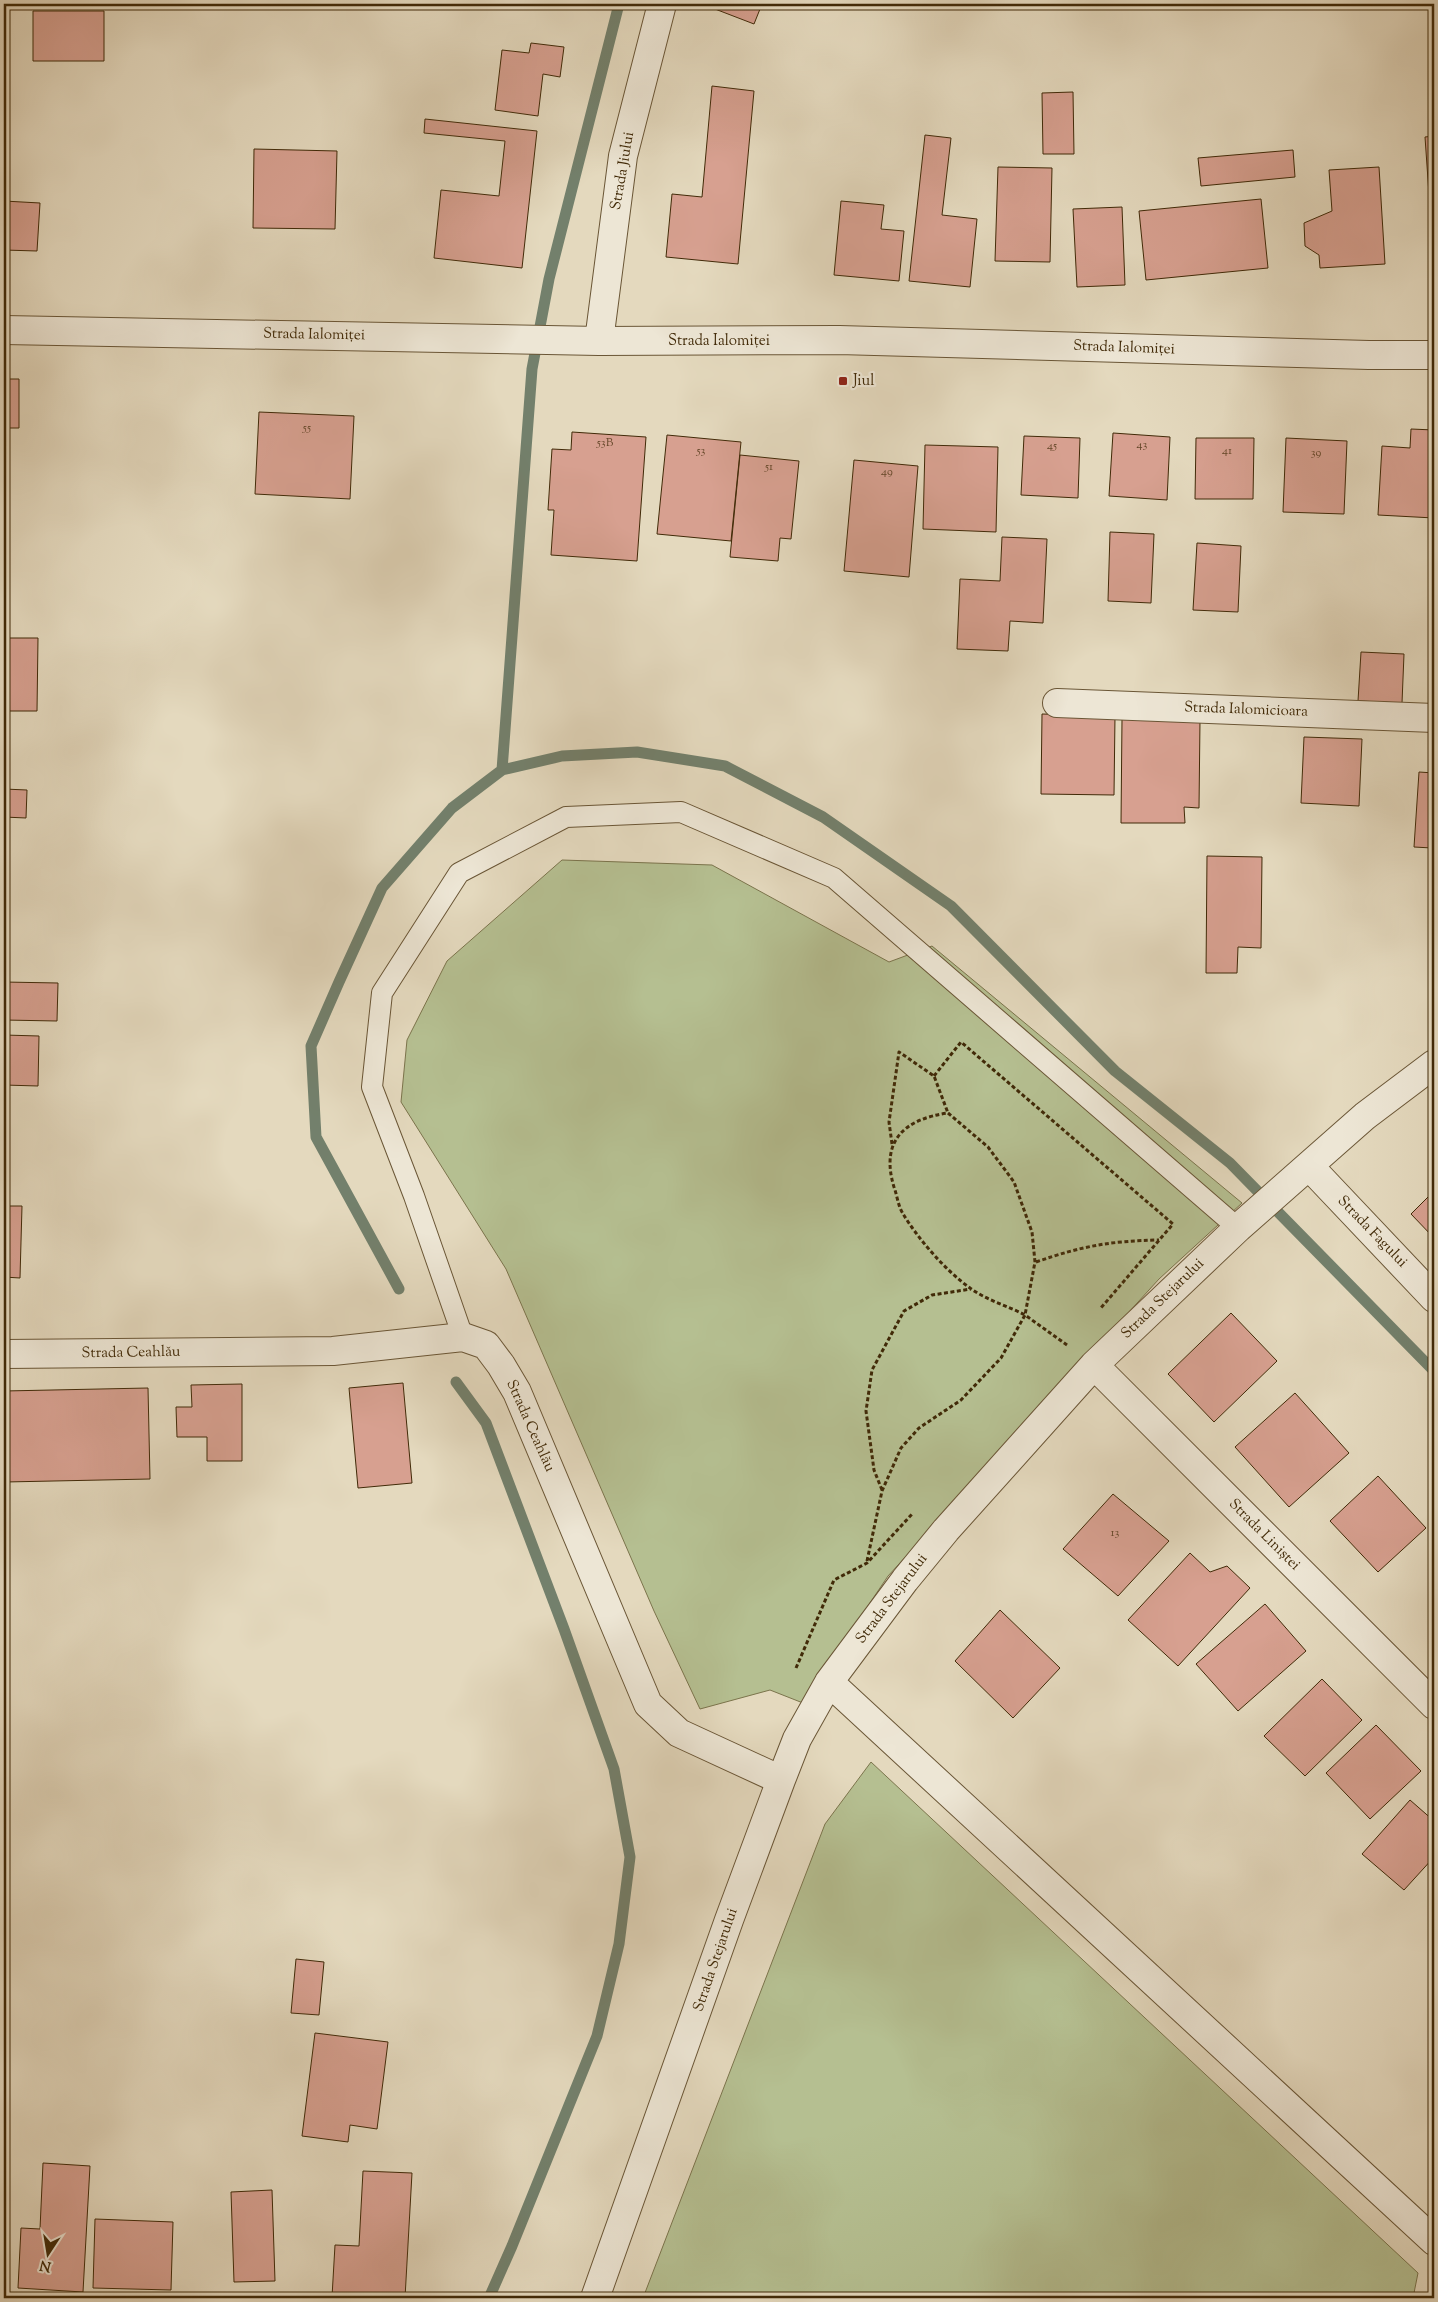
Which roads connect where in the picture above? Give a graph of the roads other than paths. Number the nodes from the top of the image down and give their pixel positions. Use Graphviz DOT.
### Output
graph roads {
  1 [pos="662,4"];
  2 [pos="4,330"];
  3 [pos="599,341"];
  4 [pos="1434,355"];
  5 [pos="1058,703"];
  6 [pos="1434,718"];
  7 [pos="1434,1064"];
  8 [pos="1300,1174"];
  9 [pos="1245,1222"];
  10 [pos="1434,1298"];
  11 [pos="463,1337"];
  12 [pos="4,1354"];
  13 [pos="1094,1365"];
  14 [pos="829,1682"];
  15 [pos="1434,1705"];
  16 [pos="781,1780"];
  17 [pos="1434,2241"];
  18 [pos="595,2298"];
  1 -- 3 [label="street, Strada Jiului"];
  2 -- 3 [label="street, Strada Ialomiței"];
  3 -- 4 [label="street, Strada Ialomiței"];
  5 -- 6 [label="street, Strada Ialomicioara"];
  7 -- 8 [label="street, Strada Stejarului"];
  8 -- 9 [label="street, Strada Stejarului"];
  8 -- 10 [label="street, Strada Fagului"];
  9 -- 11 [label="lane"];
  9 -- 13 [label="street, Strada Stejarului"];
  11 -- 12 [label="street, Strada Ceahlău"];
  11 -- 16 [label="street, Strada Ceahlău"];
  13 -- 14 [label="street, Strada Stejarului"];
  13 -- 15 [label="street, Strada Liniștei"];
  14 -- 16 [label="street, Strada Stejarului"];
  14 -- 17 [label="street"];
  16 -- 18 [label="street, Strada Stejarului"];
}
